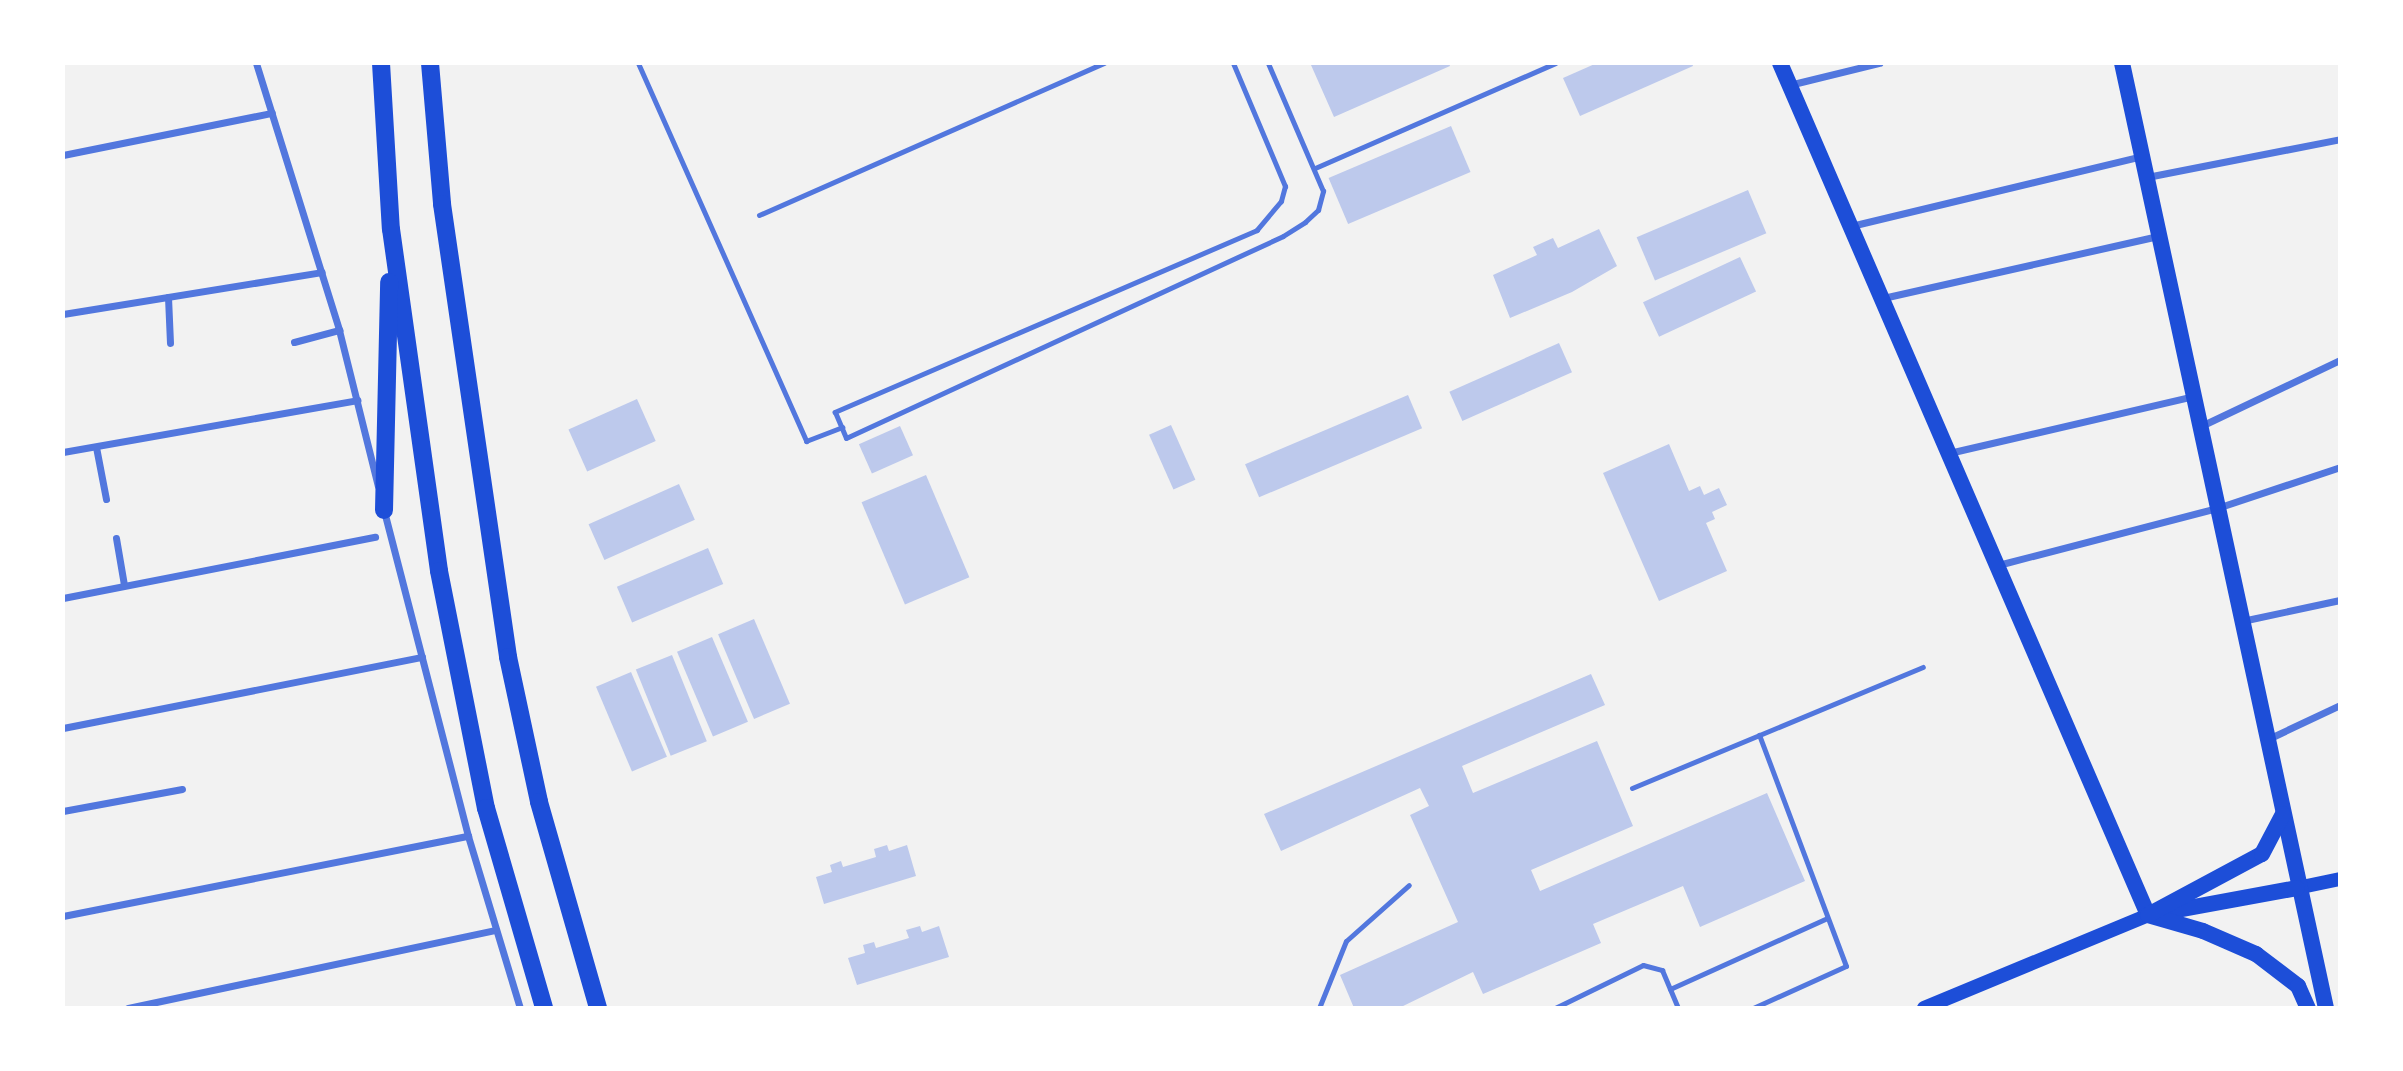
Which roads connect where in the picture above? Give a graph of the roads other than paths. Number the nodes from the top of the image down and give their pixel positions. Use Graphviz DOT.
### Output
graph roads {
  1 [pos="256,63"];
  2 [pos="381,63"];
  3 [pos="430,63"];
  4 [pos="638,63"];
  5 [pos="1104,63"];
  6 [pos="1233,63"];
  7 [pos="1268,63"];
  8 [pos="1555,63"];
  9 [pos="1780,63"];
  10 [pos="1879,63"];
  11 [pos="2122,63"];
  12 [pos="1789,85"];
  13 [pos="272,113"];
  14 [pos="2340,139"];
  15 [pos="63,155"];
  16 [pos="2142,156"];
  17 [pos="1315,168"];
  18 [pos="2147,177"];
  19 [pos="759,215"];
  20 [pos="1850,226"];
  21 [pos="390,229"];
  22 [pos="2159,236"];
  23 [pos="322,272"];
  24 [pos="168,297"];
  25 [pos="1881,298"];
  26 [pos="63,314"];
  27 [pos="339,330"];
  28 [pos="294,342"];
  29 [pos="170,343"];
  30 [pos="2340,360"];
  31 [pos="2194,396"];
  32 [pos="357,400"];
  33 [pos="842,427"];
  34 [pos="2200,427"];
  35 [pos="96,447"];
  36 [pos="63,452"];
  37 [pos="1948,454"];
  38 [pos="2340,467"];
  39 [pos="106,499"];
  40 [pos="2217,508"];
  41 [pos="384,510"];
  42 [pos="375,537"];
  43 [pos="116,538"];
  44 [pos="1997,565"];
  45 [pos="124,585"];
  46 [pos="63,597"];
  47 [pos="2340,600"];
  48 [pos="2242,621"];
  49 [pos="422,657"];
  50 [pos="1923,667"];
  51 [pos="2340,705"];
  52 [pos="63,728"];
  53 [pos="1759,735"];
  54 [pos="2267,739"];
  55 [pos="1632,788"];
  56 [pos="182,789"];
  57 [pos="63,811"];
  58 [pos="2283,814"];
  59 [pos="468,836"];
  60 [pos="2340,879"];
  61 [pos="1409,885"];
  62 [pos="2297,888"];
  63 [pos="2148,915"];
  64 [pos="63,916"];
  65 [pos="1827,918"];
  66 [pos="496,930"];
  67 [pos="1670,989"];
  68 [pos="2308,1007"];
  69 [pos="128,1008"];
  70 [pos="520,1008"];
  71 [pos="544,1008"];
  72 [pos="598,1008"];
  73 [pos="1319,1008"];
  74 [pos="1555,1008"];
  75 [pos="1678,1008"];
  76 [pos="1753,1008"];
  77 [pos="1924,1008"];
  78 [pos="2326,1008"];
  1 -- 13 [label="street"];
  2 -- 21 [label="highway"];
  3 -- 72 [label="highway"];
  4 -- 33 [label="lane"];
  5 -- 19 [label="lane"];
  6 -- 33 [label="lane"];
  7 -- 17 [label="lane"];
  8 -- 17 [label="lane"];
  9 -- 12 [label="main road"];
  10 -- 12 [label="street"];
  11 -- 16 [label="main road"];
  12 -- 20 [label="main road"];
  13 -- 15 [label="street"];
  13 -- 23 [label="street"];
  14 -- 18 [label="street"];
  16 -- 18 [label="main road"];
  16 -- 20 [label="street"];
  17 -- 33 [label="lane"];
  18 -- 22 [label="main road"];
  20 -- 25 [label="main road"];
  21 -- 41 [label="highway"];
  21 -- 71 [label="highway"];
  22 -- 25 [label="street"];
  22 -- 31 [label="main road"];
  23 -- 24 [label="street"];
  23 -- 27 [label="street"];
  24 -- 26 [label="street"];
  24 -- 29 [label="street"];
  25 -- 37 [label="main road"];
  27 -- 28 [label="street"];
  27 -- 32 [label="street"];
  30 -- 34 [label="street"];
  31 -- 34 [label="main road"];
  31 -- 37 [label="street"];
  32 -- 35 [label="street"];
  32 -- 41 [label="street"];
  34 -- 40 [label="main road"];
  35 -- 36 [label="street"];
  35 -- 39 [label="street"];
  37 -- 44 [label="main road"];
  38 -- 40 [label="street"];
  40 -- 44 [label="street"];
  40 -- 48 [label="main road"];
  41 -- 49 [label="street"];
  42 -- 45 [label="street"];
  43 -- 45 [label="street"];
  44 -- 63 [label="main road"];
  45 -- 46 [label="street"];
  47 -- 48 [label="street"];
  48 -- 54 [label="main road"];
  49 -- 52 [label="street"];
  49 -- 59 [label="street"];
  50 -- 53 [label="lane"];
  51 -- 54 [label="street"];
  53 -- 55 [label="lane"];
  53 -- 65 [label="lane"];
  54 -- 58 [label="main road"];
  56 -- 57 [label="street"];
  58 -- 62 [label="main road"];
  58 -- 63 [label="main road"];
  59 -- 64 [label="street"];
  59 -- 66 [label="street"];
  60 -- 62 [label="main road"];
  61 -- 73 [label="lane"];
  62 -- 63 [label="main road"];
  62 -- 78 [label="main road"];
  63 -- 68 [label="main road"];
  63 -- 77 [label="main road"];
  65 -- 67 [label="lane"];
  65 -- 76 [label="lane"];
  66 -- 69 [label="street"];
  66 -- 70 [label="street"];
  67 -- 74 [label="lane"];
  67 -- 75 [label="lane"];
}
